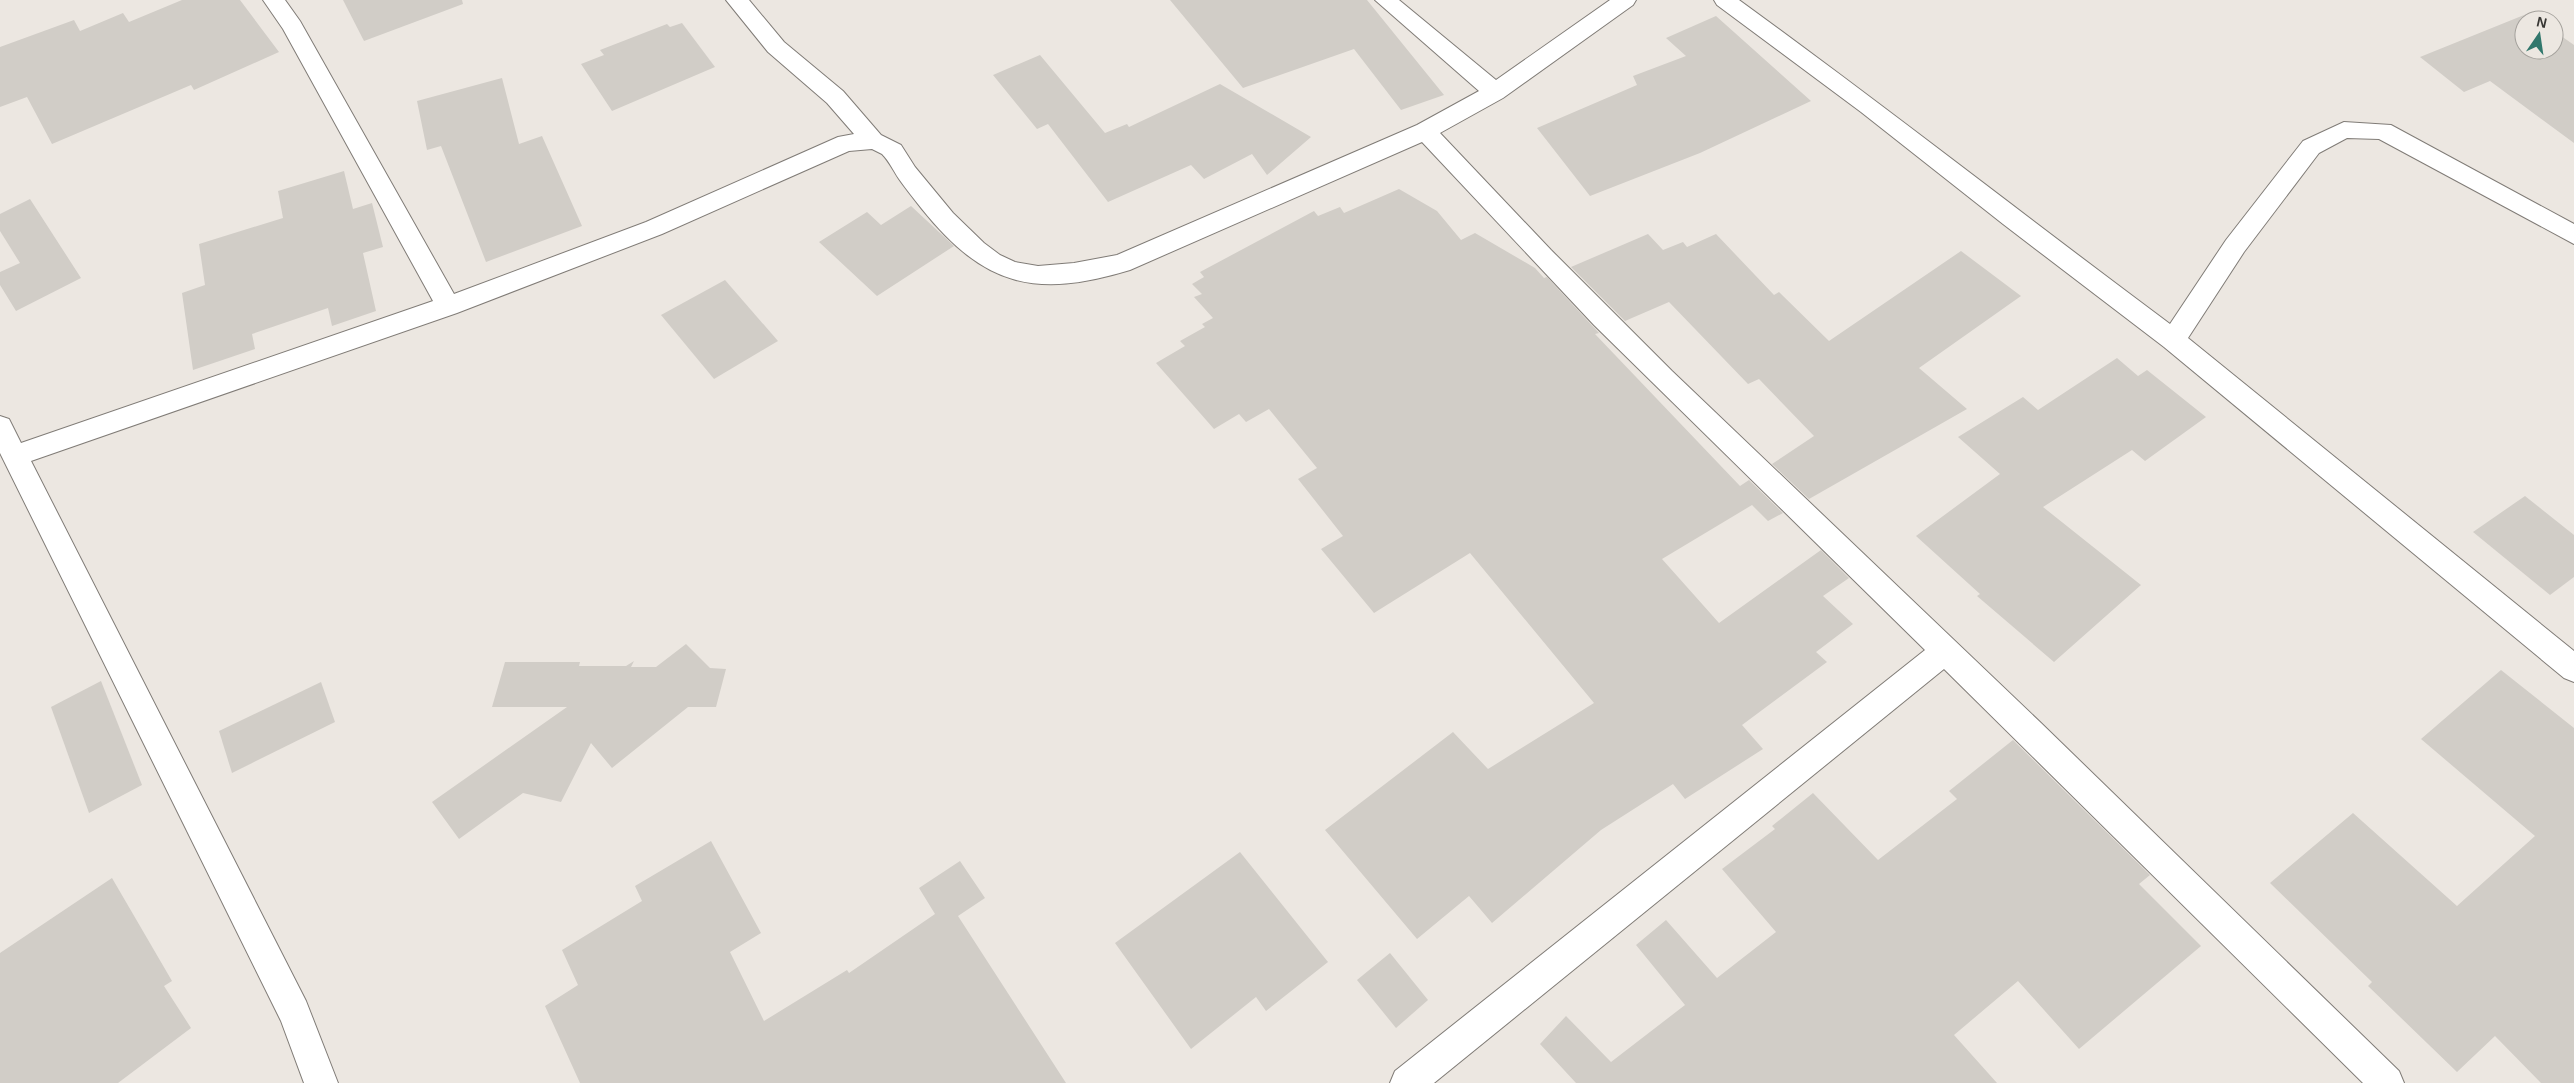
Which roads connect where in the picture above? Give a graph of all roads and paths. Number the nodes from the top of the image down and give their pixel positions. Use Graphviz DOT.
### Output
graph roads {
  1 [pos="274,0"];
  2 [pos="737,0"];
  3 [pos="1386,0"];
  4 [pos="1625,0"];
  5 [pos="1725,0"];
  6 [pos="1494,92"];
  7 [pos="1425,131"];
  8 [pos="873,141"];
  9 [pos="2574,235"];
  10 [pos="448,306"];
  11 [pos="2173,340"];
  12 [pos="0,427"];
  13 [pos="14,456"];
  14 [pos="1945,650"];
  15 [pos="2574,669"];
  16 [pos="321,1083"];
  17 [pos="1407,1083"];
  18 [pos="2387,1083"];
  1 -- 10 [label="street"];
  2 -- 8 [label="street"];
  3 -- 6 [label="street"];
  4 -- 6 [label="street"];
  5 -- 11 [label="street"];
  6 -- 7 [label="street"];
  7 -- 8 [label="street"];
  7 -- 14 [label="street"];
  8 -- 10 [label="street"];
  9 -- 11 [label="street"];
  10 -- 13 [label="street"];
  11 -- 15 [label="street"];
  12 -- 13 [label="street"];
  13 -- 16 [label="street"];
  14 -- 17 [label="street"];
  14 -- 18 [label="street"];
}
